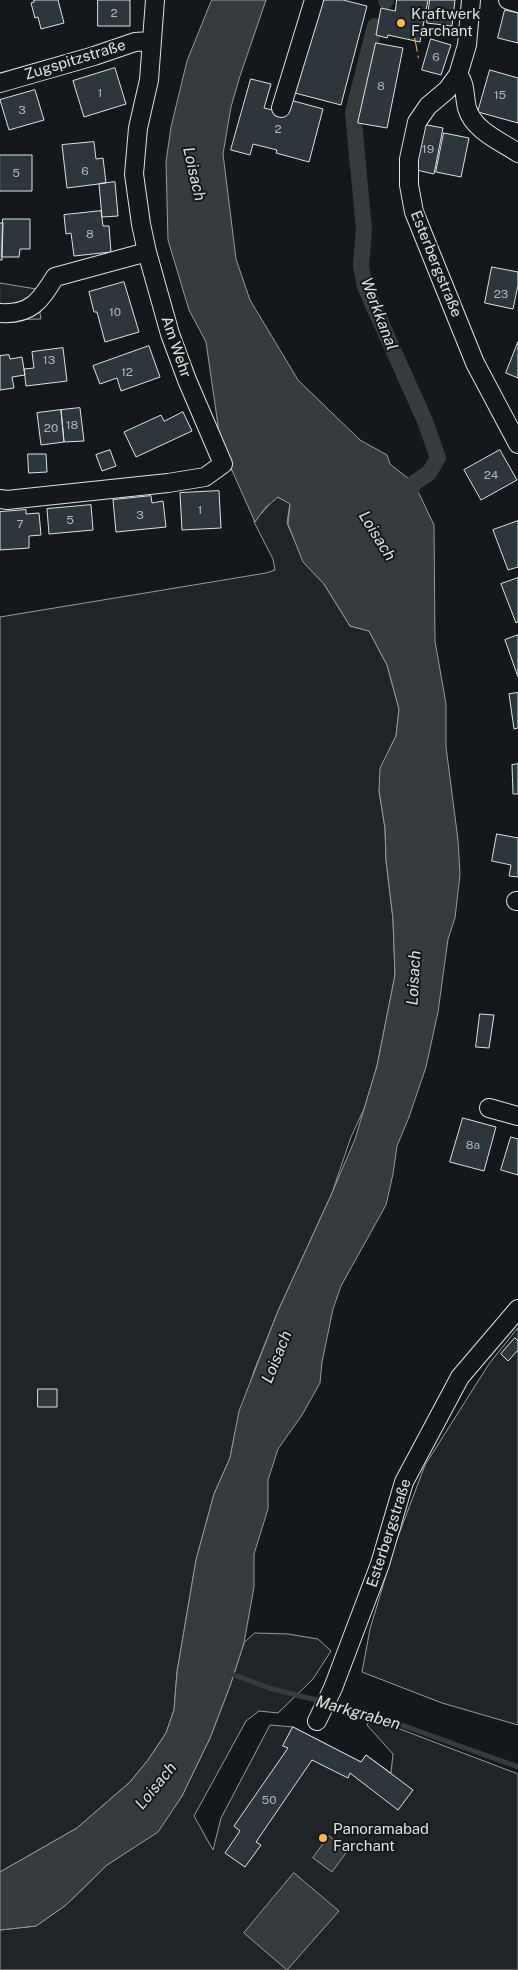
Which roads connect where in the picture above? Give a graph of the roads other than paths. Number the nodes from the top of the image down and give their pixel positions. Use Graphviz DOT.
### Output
graph roads {
  1 [pos="155,0"];
  2 [pos="314,0"];
  3 [pos="471,0"];
  4 [pos="508,0"];
  5 [pos="518,3"];
  6 [pos="151,40"];
  7 [pos="458,75"];
  8 [pos="0,82"];
  9 [pos="281,108"];
  10 [pos="518,153"];
  11 [pos="147,252"];
  12 [pos="0,313"];
  13 [pos="518,444"];
  14 [pos="0,499"];
  15 [pos="489,1108"];
  16 [pos="518,1116"];
  17 [pos="518,1309"];
  18 [pos="317,1721"];
  1 -- 6 [label="street, Am Wehr"];
  2 -- 9 [label="street"];
  3 -- 7 [label="street, Esterbergstraße"];
  4 -- 5 [label="street"];
  6 -- 8 [label="street, Zugspitzstraße"];
  6 -- 11 [label="street, Am Wehr"];
  7 -- 10 [label="street"];
  7 -- 13 [label="street, Esterbergstraße"];
  11 -- 12 [label="street"];
  11 -- 14 [label="street, Am Wehr"];
  15 -- 16 [label="street"];
  17 -- 18 [label="street, Esterbergstraße"];
}
